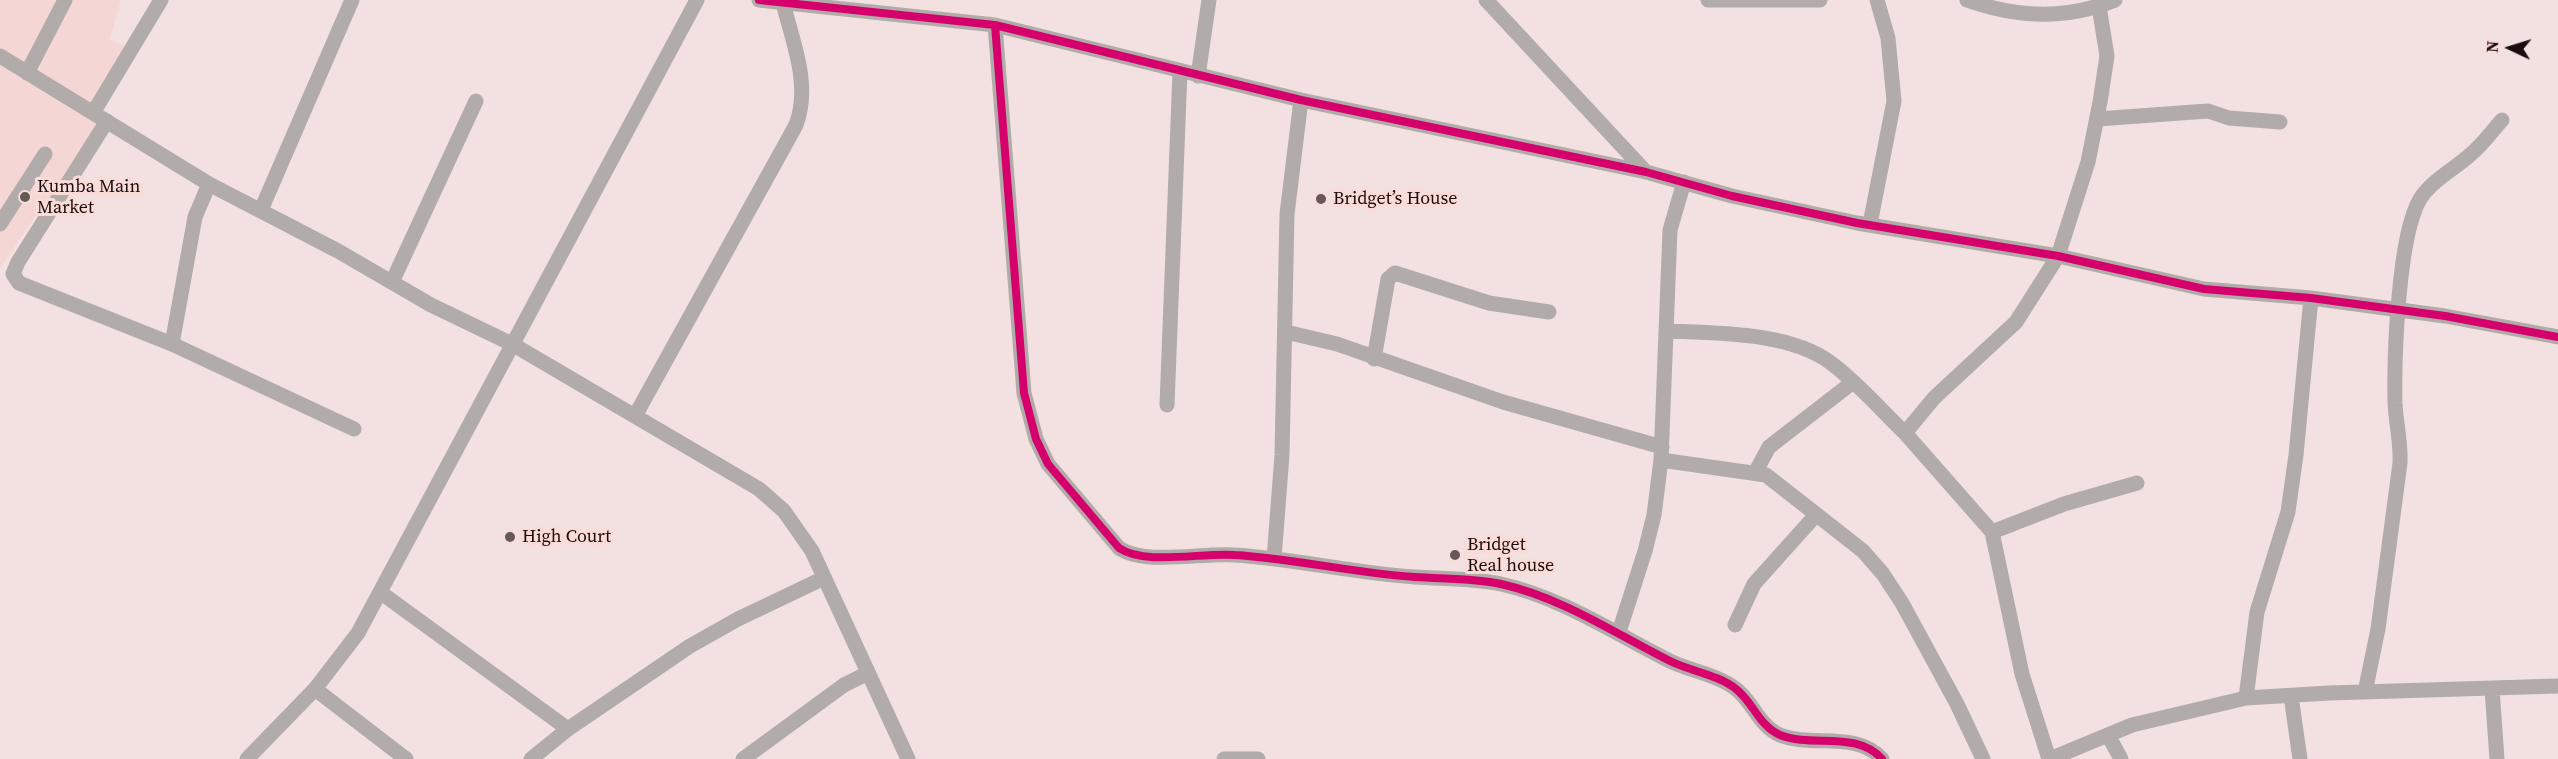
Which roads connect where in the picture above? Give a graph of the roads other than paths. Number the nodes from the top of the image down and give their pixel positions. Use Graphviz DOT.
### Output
graph roads {
  1 [pos="65,0"];
  2 [pos="161,0"];
  3 [pos="352,0"];
  4 [pos="697,0"];
  5 [pos="759,0"];
  6 [pos="1209,0"];
  7 [pos="1486,0"];
  8 [pos="1708,0"];
  9 [pos="1740,0"];
  10 [pos="1820,0"];
  11 [pos="1877,0"];
  12 [pos="1967,0"];
  13 [pos="2115,0"];
  14 [pos="783,3"];
  15 [pos="2099,3"];
  16 [pos="994,26"];
  17 [pos="0,56"];
  18 [pos="1180,71"];
  19 [pos="27,73"];
  20 [pos="1198,76"];
  21 [pos="1301,100"];
  22 [pos="476,101"];
  23 [pos="100,117"];
  24 [pos="2097,119"];
  25 [pos="2502,120"];
  26 [pos="2280,122"];
  27 [pos="45,154"];
  28 [pos="1646,172"];
  29 [pos="1684,182"];
  30 [pos="209,184"];
  31 [pos="261,210"];
  32 [pos="0,224"];
  33 [pos="1870,224"];
  34 [pos="2058,256"];
  35 [pos="7,271"];
  36 [pos="392,282"];
  37 [pos="2312,298"];
  38 [pos="2398,310"];
  39 [pos="1549,312"];
  40 [pos="1666,331"];
  41 [pos="1286,332"];
  42 [pos="2558,337"];
  43 [pos="172,344"];
  44 [pos="512,344"];
  45 [pos="1374,359"];
  46 [pos="1853,382"];
  47 [pos="1167,405"];
  48 [pos="635,416"];
  49 [pos="354,429"];
  50 [pos="1905,433"];
  51 [pos="1661,454"];
  52 [pos="1756,471"];
  53 [pos="2137,483"];
  54 [pos="1815,516"];
  55 [pos="1992,532"];
  56 [pos="1274,559"];
  57 [pos="824,578"];
  58 [pos="380,592"];
  59 [pos="1735,625"];
  60 [pos="1619,632"];
  61 [pos="868,673"];
  62 [pos="2558,686"];
  63 [pos="315,689"];
  64 [pos="2492,689"];
  65 [pos="2366,692"];
  66 [pos="2291,696"];
  67 [pos="2247,698"];
  68 [pos="568,729"];
  69 [pos="2108,735"];
  70 [pos="247,759"];
  71 [pos="406,759"];
  72 [pos="531,759"];
  73 [pos="742,759"];
  74 [pos="908,759"];
  75 [pos="1224,759"];
  76 [pos="1258,759"];
  77 [pos="1882,759"];
  78 [pos="1983,759"];
  79 [pos="2049,759"];
  80 [pos="2121,759"];
  81 [pos="2300,759"];
  82 [pos="2497,759"];
  1 -- 19 [label="street"];
  2 -- 23 [label="street"];
  3 -- 31 [label="street"];
  4 -- 44 [label="street"];
  5 -- 14 [label="street"];
  6 -- 20 [label="street"];
  7 -- 28 [label="street"];
  8 -- 9 [label="street"];
  9 -- 10 [label="street"];
  11 -- 33 [label="street"];
  12 -- 15 [label="street"];
  13 -- 15 [label="street"];
  14 -- 16 [label="street"];
  14 -- 48 [label="street"];
  15 -- 24 [label="street"];
  16 -- 18 [label="street"];
  16 -- 56 [label="street"];
  17 -- 19 [label="street"];
  18 -- 20 [label="street"];
  18 -- 47 [label="street"];
  19 -- 23 [label="street"];
  20 -- 21 [label="street"];
  21 -- 28 [label="street"];
  21 -- 41 [label="street"];
  22 -- 36 [label="street"];
  23 -- 30 [label="street"];
  23 -- 35 [label="street"];
  24 -- 26 [label="street"];
  24 -- 34 [label="street"];
  25 -- 38 [label="street"];
  27 -- 32 [label="street"];
  28 -- 29 [label="street"];
  29 -- 33 [label="street"];
  29 -- 40 [label="street"];
  30 -- 31 [label="street"];
  30 -- 43 [label="street"];
  31 -- 36 [label="street"];
  33 -- 34 [label="street"];
  34 -- 37 [label="street"];
  34 -- 50 [label="street"];
  35 -- 43 [label="street"];
  36 -- 44 [label="street"];
  37 -- 38 [label="street"];
  37 -- 67 [label="street"];
  38 -- 42 [label="street"];
  38 -- 65 [label="street"];
  39 -- 45 [label="street"];
  40 -- 46 [label="street"];
  40 -- 51 [label="street"];
  41 -- 45 [label="street"];
  41 -- 56 [label="street"];
  43 -- 49 [label="street"];
  44 -- 48 [label="street"];
  44 -- 58 [label="street"];
  45 -- 51 [label="street"];
  46 -- 50 [label="street"];
  46 -- 52 [label="street"];
  48 -- 57 [label="street"];
  50 -- 55 [label="street"];
  51 -- 52 [label="street"];
  51 -- 60 [label="street"];
  52 -- 54 [label="street"];
  53 -- 55 [label="street"];
  54 -- 59 [label="street"];
  54 -- 78 [label="street"];
  55 -- 79 [label="street"];
  56 -- 60 [label="street"];
  57 -- 61 [label="street"];
  57 -- 68 [label="street"];
  58 -- 63 [label="street"];
  58 -- 68 [label="street"];
  60 -- 77 [label="street"];
  61 -- 73 [label="street"];
  61 -- 74 [label="street"];
  62 -- 64 [label="street"];
  63 -- 70 [label="street"];
  63 -- 71 [label="street"];
  64 -- 65 [label="street"];
  64 -- 82 [label="street"];
  65 -- 66 [label="street"];
  66 -- 67 [label="street"];
  66 -- 81 [label="street"];
  67 -- 69 [label="street"];
  68 -- 72 [label="street"];
  69 -- 79 [label="street"];
  69 -- 80 [label="street"];
  75 -- 76 [label="street"];
}
